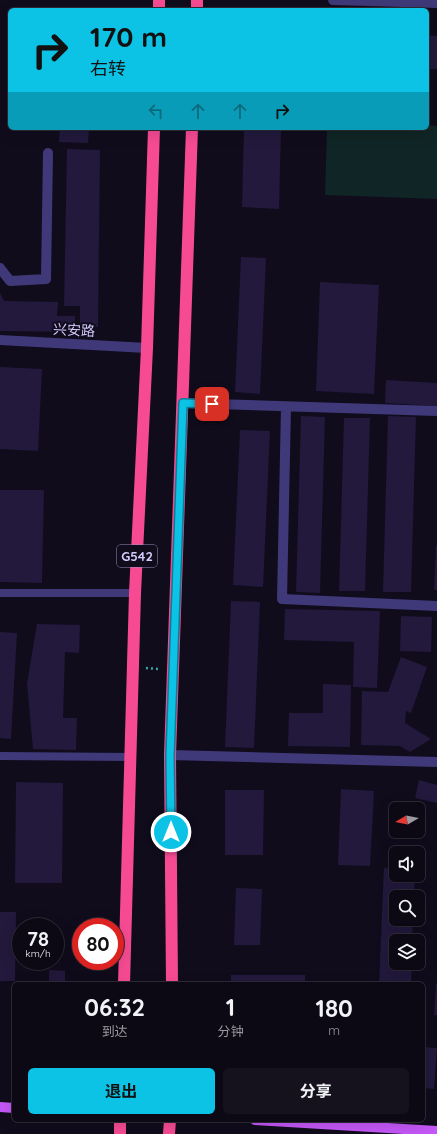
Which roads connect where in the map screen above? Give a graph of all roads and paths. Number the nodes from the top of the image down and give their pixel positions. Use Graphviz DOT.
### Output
graph roads {
  1 [pos="333,0"];
  2 [pos="437,3"];
  3 [pos="154,130"];
  4 [pos="192,130"];
  5 [pos="48,153"];
  6 [pos="0,268"];
  7 [pos="0,340"];
  8 [pos="147,348"];
  9 [pos="183,403"];
  10 [pos="286,406"];
  11 [pos="437,411"];
  12 [pos="135,592"];
  13 [pos="0,593"];
  14 [pos="437,606"];
  15 [pos="134,668"];
  16 [pos="173,671"];
  17 [pos="0,756"];
  18 [pos="170,756"];
  19 [pos="132,758"];
  20 [pos="437,762"];
  21 [pos="124,982"];
  22 [pos="172,982"];
  23 [pos="0,1107"];
  24 [pos="12,1108"];
  25 [pos="120,1122"];
  26 [pos="170,1122"];
  27 [pos="288,1122"];
  28 [pos="437,1131"];
  29 [pos="120,1134"];
  30 [pos="169,1134"];
  1 -- 2 [label="street"];
  3 -- 8 [label="highway, G542"];
  4 -- 9 [label="highway, G542"];
  5 -- 6 [label="street"];
  7 -- 8 [label="street, 兴安路"];
  8 -- 12 [label="highway, G542"];
  9 -- 10 [label="street"];
  9 -- 16 [label="highway, G542"];
  10 -- 11 [label="street"];
  10 -- 14 [label="street"];
  12 -- 13 [label="lane"];
  12 -- 15 [label="highway, G542"];
  15 -- 16 [label="path"];
  15 -- 19 [label="highway, G542"];
  16 -- 18 [label="highway, G542"];
  17 -- 19 [label="lane"];
  18 -- 20 [label="street"];
  18 -- 22 [label="highway, G542"];
  19 -- 21 [label="highway, G542"];
  23 -- 24 [label="main road"];
  25 -- 29 [label="highway"];
  26 -- 30 [label="highway"];
  27 -- 28 [label="main road"];
}
